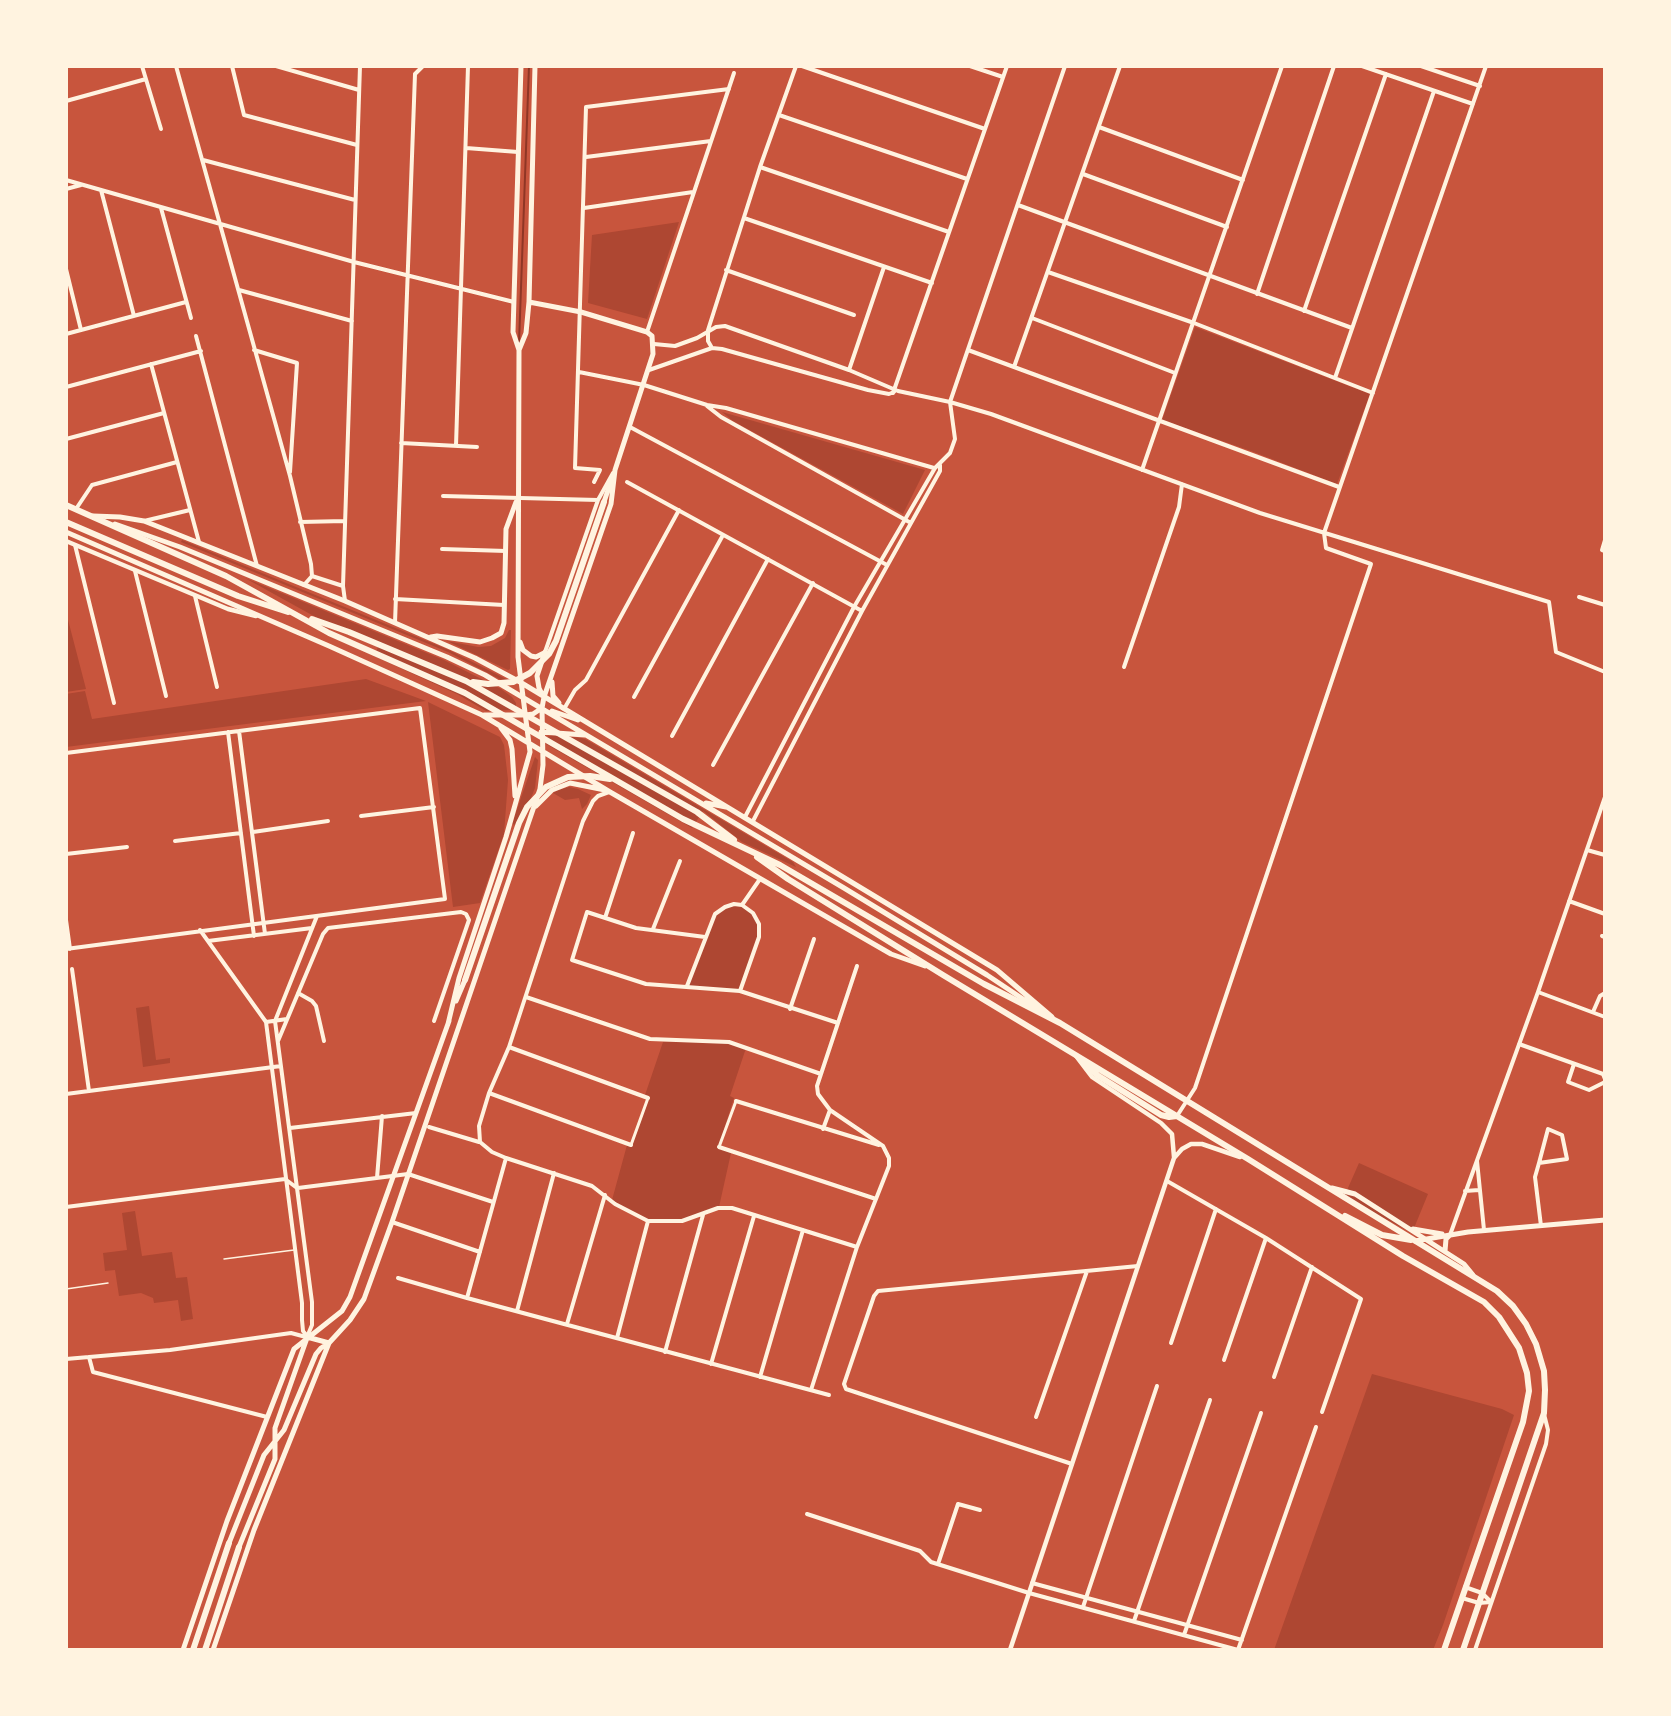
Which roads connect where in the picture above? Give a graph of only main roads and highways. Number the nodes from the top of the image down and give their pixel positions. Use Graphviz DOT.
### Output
graph roads {
  1 [pos="521,66"];
  2 [pos="535,66"];
  3 [pos="529,302"];
  4 [pos="519,351"];
  5 [pos="615,470"];
  6 [pos="518,497"];
  7 [pos="601,501"];
  8 [pos="66,505"];
  9 [pos="93,516"];
  10 [pos="66,522"];
  11 [pos="66,532"];
  12 [pos="430,637"];
  13 [pos="518,637"];
  14 [pos="554,671"];
  15 [pos="466,681"];
  16 [pos="520,682"];
  17 [pos="523,696"];
  18 [pos="544,697"];
  19 [pos="542,708"];
  20 [pos="564,709"];
  21 [pos="482,715"];
  22 [pos="526,715"];
  23 [pos="587,722"];
  24 [pos="498,724"];
  25 [pos="543,732"];
  26 [pos="587,735"];
  27 [pos="530,744"];
  28 [pos="543,752"];
  29 [pos="616,781"];
  30 [pos="610,792"];
  31 [pos="515,801"];
  32 [pos="702,802"];
  33 [pos="731,808"];
  34 [pos="533,809"];
  35 [pos="932,968"];
  36 [pos="465,980"];
  37 [pos="1060,1023"];
  38 [pos="448,1024"];
  39 [pos="1326,1187"];
  40 [pos="1334,1212"];
  41 [pos="1605,1220"];
  42 [pos="1409,1228"];
  43 [pos="1450,1235"];
  44 [pos="1426,1239"];
  45 [pos="1414,1241"];
  46 [pos="1445,1251"];
  47 [pos="1474,1276"];
  48 [pos="307,1337"];
  49 [pos="329,1343"];
  50 [pos="275,1442"];
  51 [pos="229,1543"];
  52 [pos="239,1547"];
  53 [pos="183,1650"];
  54 [pos="193,1650"];
  55 [pos="205,1650"];
  56 [pos="213,1650"];
  57 [pos="1444,1650"];
  58 [pos="1463,1650"];
  1 -- 4 [label="main road"];
  2 -- 3 [label="main road"];
  3 -- 4 [label="main road"];
  3 -- 5 [label="main road"];
  4 -- 6 [label="main road"];
  5 -- 7 [label="main road"];
  5 -- 14 [label="main road"];
  6 -- 12 [label="main road"];
  6 -- 13 [label="main road"];
  7 -- 15 [label="main road"];
  8 -- 9 [label="main road"];
  9 -- 12 [label="main road"];
  9 -- 17 [label="main road"];
  9 -- 29 [label="main road"];
  10 -- 15 [label="main road"];
  11 -- 21 [label="main road"];
  12 -- 16 [label="main road"];
  13 -- 16 [label="main road"];
  13 -- 18 [label="main road"];
  14 -- 18 [label="main road"];
  14 -- 20 [label="main road"];
  15 -- 35 [label="main road"];
  16 -- 17 [label="main road"];
  16 -- 18 [label="main road"];
  17 -- 19 [label="main road"];
  17 -- 22 [label="main road"];
  18 -- 19 [label="main road"];
  18 -- 20 [label="main road"];
  19 -- 22 [label="main road"];
  19 -- 23 [label="main road"];
  19 -- 25 [label="main road"];
  19 -- 26 [label="main road"];
  20 -- 23 [label="main road"];
  21 -- 22 [label="main road"];
  21 -- 24 [label="main road"];
  22 -- 27 [label="main road"];
  23 -- 33 [label="main road"];
  24 -- 27 [label="main road"];
  24 -- 31 [label="main road"];
  25 -- 26 [label="main road"];
  25 -- 27 [label="main road"];
  25 -- 28 [label="main road"];
  26 -- 32 [label="main road"];
  27 -- 28 [label="main road"];
  27 -- 31 [label="main road"];
  28 -- 30 [label="main road"];
  28 -- 34 [label="main road"];
  29 -- 36 [label="main road"];
  29 -- 37 [label="main road"];
  30 -- 34 [label="main road"];
  30 -- 35 [label="main road"];
  31 -- 38 [label="main road"];
  32 -- 33 [label="main road"];
  32 -- 37 [label="main road"];
  33 -- 37 [label="main road"];
  34 -- 49 [label="main road"];
  35 -- 40 [label="main road"];
  36 -- 38 [label="main road"];
  37 -- 39 [label="main road"];
  38 -- 48 [label="main road"];
  39 -- 42 [label="main road"];
  39 -- 45 [label="main road"];
  40 -- 45 [label="main road"];
  40 -- 57 [label="main road"];
  41 -- 43 [label="main road"];
  42 -- 43 [label="main road"];
  42 -- 44 [label="main road"];
  43 -- 44 [label="main road"];
  43 -- 46 [label="main road"];
  44 -- 45 [label="main road"];
  44 -- 46 [label="main road"];
  45 -- 47 [label="main road"];
  46 -- 47 [label="main road"];
  47 -- 58 [label="main road"];
  48 -- 49 [label="main road"];
  48 -- 50 [label="main road"];
  48 -- 53 [label="main road"];
  49 -- 50 [label="main road"];
  49 -- 56 [label="main road"];
  50 -- 51 [label="main road"];
  50 -- 52 [label="main road"];
  51 -- 54 [label="main road"];
  52 -- 55 [label="main road"];
}
